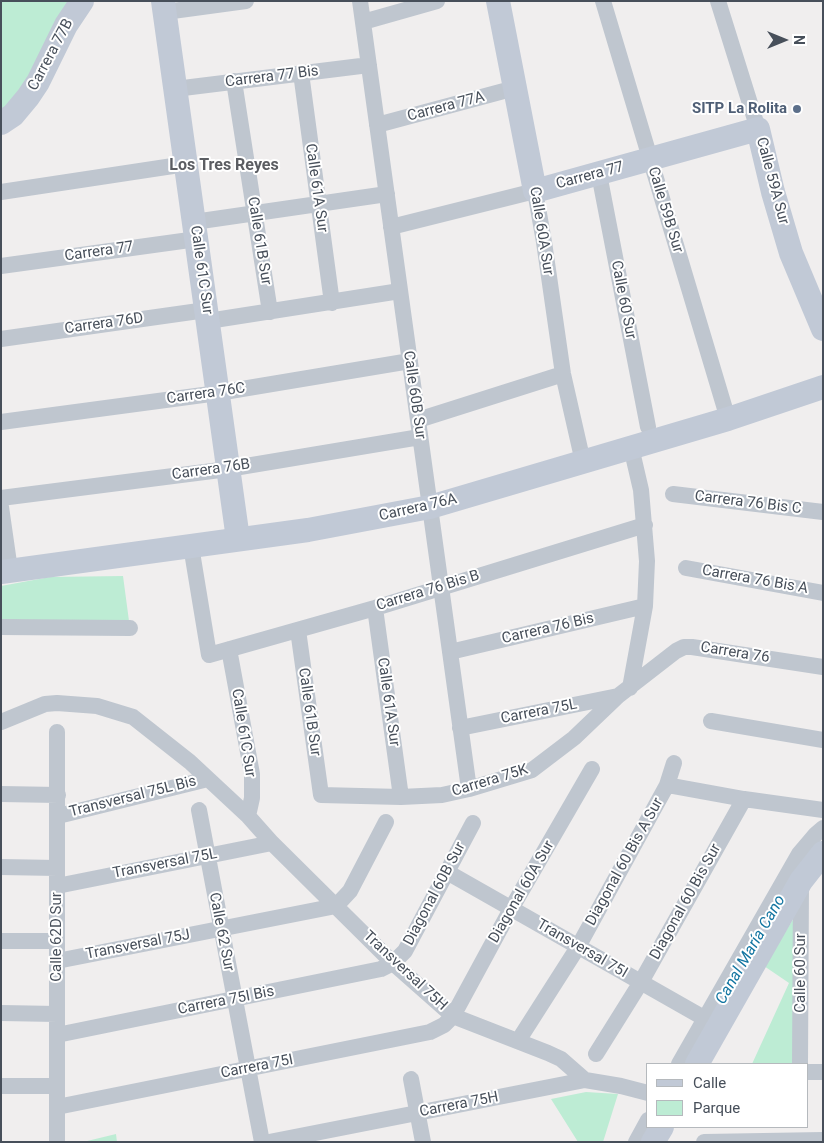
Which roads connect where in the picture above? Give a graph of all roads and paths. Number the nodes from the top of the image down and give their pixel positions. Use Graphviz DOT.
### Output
graph roads {
  1 [pos="82,1"];
  2 [pos="246,1"];
  3 [pos="360,1"];
  4 [pos="437,1"];
  5 [pos="498,1"];
  6 [pos="603,1"];
  7 [pos="718,1"];
  8 [pos="164,7"];
  9 [pos="363,22"];
  10 [pos="369,65"];
  11 [pos="301,73"];
  12 [pos="234,81"];
  13 [pos="515,88"];
  14 [pos="175,89"];
  15 [pos="1,123"];
  16 [pos="377,125"];
  17 [pos="758,129"];
  18 [pos="650,160"];
  19 [pos="186,164"];
  20 [pos="599,174"];
  21 [pos="535,191"];
  22 [pos="1,192"];
  23 [pos="387,194"];
  24 [pos="318,205"];
  25 [pos="254,214"];
  26 [pos="391,227"];
  27 [pos="195,231"];
  28 [pos="1,266"];
  29 [pos="400,291"];
  30 [pos="332,303"];
  31 [pos="270,312"];
  32 [pos="207,316"];
  33 [pos="823,329"];
  34 [pos="1,339"];
  35 [pos="410,361"];
  36 [pos="563,374"];
  37 [pos="823,387"];
  38 [pos="218,393"];
  39 [pos="728,419"];
  40 [pos="418,420"];
  41 [pos="1,422"];
  42 [pos="648,427"];
  43 [pos="420,437"];
  44 [pos="631,447"];
  45 [pos="583,462"];
  46 [pos="228,469"];
  47 [pos="673,494"];
  48 [pos="1,498"];
  49 [pos="1,507"];
  50 [pos="430,507"];
  51 [pos="823,512"];
  52 [pos="646,525"];
  53 [pos="238,539"];
  54 [pos="191,546"];
  55 [pos="686,568"];
  56 [pos="6,571"];
  57 [pos="441,586"];
  58 [pos="823,593"];
  59 [pos="646,606"];
  60 [pos="375,608"];
  61 [pos="1,627"];
  62 [pos="130,628"];
  63 [pos="298,630"];
  64 [pos="229,649"];
  65 [pos="450,652"];
  66 [pos="823,667"];
  67 [pos="624,692"];
  68 [pos="711,721"];
  69 [pos="1,722"];
  70 [pos="460,728"];
  71 [pos="57,732"];
  72 [pos="823,740"];
  73 [pos="674,764"];
  74 [pos="592,768"];
  75 [pos="208,779"];
  76 [pos="667,785"];
  77 [pos="469,789"];
  78 [pos="1,794"];
  79 [pos="58,794"];
  80 [pos="321,795"];
  81 [pos="401,797"];
  82 [pos="744,799"];
  83 [pos="199,810"];
  84 [pos="823,810"];
  85 [pos="58,816"];
  86 [pos="248,816"];
  87 [pos="386,822"];
  88 [pos="473,823"];
  89 [pos="823,828"];
  90 [pos="272,843"];
  91 [pos="823,853"];
  92 [pos="207,856"];
  93 [pos="1,867"];
  94 [pos="58,868"];
  95 [pos="447,872"];
  96 [pos="801,881"];
  97 [pos="58,886"];
  98 [pos="336,906"];
  99 [pos="511,909"];
  100 [pos="221,929"];
  101 [pos="1,940"];
  102 [pos="57,941"];
  103 [pos="578,947"];
  104 [pos="57,961"];
  105 [pos="393,962"];
  106 [pos="641,982"];
  107 [pos="234,999"];
  108 [pos="1,1013"];
  109 [pos="57,1014"];
  110 [pos="453,1016"];
  111 [pos="712,1022"];
  112 [pos="57,1035"];
  113 [pos="518,1041"];
  114 [pos="596,1054"];
  115 [pos="680,1063"];
  116 [pos="697,1063"];
  117 [pos="800,1063"];
  118 [pos="247,1068"];
  119 [pos="809,1072"];
  120 [pos="823,1072"];
  121 [pos="411,1079"];
  122 [pos="585,1080"];
  123 [pos="1,1086"];
  124 [pos="57,1086"];
  125 [pos="646,1093"];
  126 [pos="57,1107"];
  127 [pos="418,1113"];
  128 [pos="646,1124"];
  129 [pos="661,1128"];
  130 [pos="823,1140"];
  131 [pos="56,1142"];
  132 [pos="262,1142"];
  133 [pos="269,1142"];
  134 [pos="423,1142"];
  135 [pos="636,1142"];
  136 [pos="653,1142"];
  137 [pos="704,1142"];
  1 -- 15 [label="street, Carrera 77B"];
  2 -- 8 [label="street"];
  3 -- 9 [label="street, Calle 60B Sur"];
  4 -- 9 [label="street"];
  5 -- 13 [label="street, Calle 60A Sur"];
  6 -- 18 [label="street, Calle 59B Sur"];
  7 -- 17 [label="street, Calle 59A Sur"];
  8 -- 14 [label="street, Calle 61C Sur"];
  9 -- 10 [label="street, Calle 60B Sur"];
  10 -- 11 [label="street, Carrera 77 Bis"];
  10 -- 16 [label="street, Calle 60B Sur"];
  11 -- 12 [label="street, Carrera 77 Bis"];
  11 -- 24 [label="street, Calle 61A Sur"];
  12 -- 14 [label="street, Carrera 77 Bis"];
  12 -- 25 [label="street, Calle 61B Sur"];
  13 -- 16 [label="street, Carrera 77A"];
  13 -- 21 [label="street, Calle 60A Sur"];
  14 -- 19 [label="street, Calle 61C Sur"];
  16 -- 23 [label="street, Calle 60B Sur"];
  17 -- 18 [label="street, Carrera 77"];
  17 -- 33 [label="street, Calle 59A Sur"];
  18 -- 20 [label="street, Carrera 77"];
  18 -- 39 [label="street, Calle 59B Sur"];
  19 -- 22 [label="street"];
  19 -- 27 [label="street, Calle 61C Sur"];
  20 -- 21 [label="street, Carrera 77"];
  20 -- 42 [label="street, Calle 60 Sur"];
  21 -- 26 [label="street, Carrera 77"];
  21 -- 36 [label="street, Calle 60A Sur"];
  23 -- 24 [label="street, Carrera 77"];
  23 -- 26 [label="street, Calle 60B Sur"];
  24 -- 25 [label="street, Carrera 77"];
  24 -- 30 [label="street, Calle 61A Sur"];
  25 -- 27 [label="street, Carrera 77"];
  25 -- 31 [label="street, Calle 61B Sur"];
  26 -- 29 [label="street, Calle 60B Sur"];
  27 -- 28 [label="street, Carrera 77"];
  27 -- 32 [label="street, Calle 61C Sur"];
  29 -- 30 [label="street, Carrera 76D"];
  29 -- 35 [label="street, Calle 60B Sur"];
  30 -- 31 [label="street, Carrera 76D"];
  31 -- 32 [label="street, Carrera 76D"];
  32 -- 34 [label="street, Carrera 76D"];
  32 -- 38 [label="street, Calle 61C Sur"];
  35 -- 38 [label="street, Carrera 76C"];
  35 -- 40 [label="street, Calle 60B Sur"];
  36 -- 40 [label="street"];
  36 -- 45 [label="street, Calle 60A Sur"];
  37 -- 39 [label="street, Carrera 76A"];
  38 -- 41 [label="street, Carrera 76C"];
  38 -- 46 [label="street, Calle 61C Sur"];
  39 -- 44 [label="street, Carrera 76A"];
  40 -- 43 [label="street, Calle 60B Sur"];
  43 -- 46 [label="street, Carrera 76B"];
  43 -- 50 [label="street, Calle 60B Sur"];
  44 -- 45 [label="street, Carrera 76A"];
  44 -- 52 [label="street"];
  45 -- 50 [label="street, Carrera 76A"];
  46 -- 48 [label="street, Carrera 76B"];
  46 -- 53 [label="street, Calle 61C Sur"];
  47 -- 51 [label="street, Carrera 76 Bis C"];
  49 -- 56 [label="street"];
  50 -- 53 [label="street, Carrera 76A"];
  50 -- 57 [label="street, Calle 60B Sur"];
  52 -- 57 [label="street, Carrera 76 Bis B"];
  52 -- 59 [label="street"];
  53 -- 54 [label="street, Carrera 76A"];
  54 -- 56 [label="street, Carrera 76A"];
  54 -- 64 [label="street, Carrera 76 Bis B"];
  55 -- 58 [label="street, Carrera 76 Bis A"];
  57 -- 60 [label="street, Carrera 76 Bis B"];
  57 -- 65 [label="street, Calle 60B Sur"];
  59 -- 65 [label="street, Carrera 76 Bis"];
  59 -- 67 [label="street"];
  60 -- 63 [label="street, Carrera 76 Bis B"];
  60 -- 81 [label="street, Calle 61A Sur"];
  61 -- 62 [label="street"];
  63 -- 64 [label="street, Carrera 76 Bis B"];
  63 -- 80 [label="street, Calle 61B Sur"];
  64 -- 86 [label="street, Calle 61C Sur"];
  65 -- 70 [label="street, Calle 60B Sur"];
  66 -- 67 [label="street, Carrera 76"];
  67 -- 70 [label="street, Carrera 75L"];
  67 -- 77 [label="street, Carrera 75K"];
  68 -- 72 [label="street"];
  69 -- 75 [label="street"];
  70 -- 77 [label="street, Calle 60B Sur"];
  71 -- 79 [label="street, Calle 62D Sur"];
  73 -- 76 [label="street, Diagonal 60 Bis A Sur"];
  74 -- 99 [label="street, Diagonal 60A Sur"];
  75 -- 85 [label="street, Transversal 75L Bis"];
  75 -- 86 [label="street"];
  76 -- 82 [label="street"];
  76 -- 103 [label="street, Diagonal 60 Bis A Sur"];
  77 -- 81 [label="street, Carrera 75K"];
  78 -- 79 [label="street"];
  79 -- 85 [label="street, Calle 62D Sur"];
  80 -- 81 [label="street, Carrera 75K"];
  82 -- 84 [label="street"];
  82 -- 106 [label="street, Diagonal 60 Bis Sur"];
  83 -- 92 [label="street, Calle 62 Sur"];
  85 -- 94 [label="street, Calle 62D Sur"];
  86 -- 90 [label="street"];
  87 -- 98 [label="street"];
  88 -- 95 [label="street, Diagonal 60B Sur"];
  89 -- 111 [label="street"];
  90 -- 92 [label="street, Transversal 75L"];
  90 -- 98 [label="street, Transversal 75H"];
  91 -- 96 [label="street"];
  92 -- 97 [label="street, Transversal 75L"];
  92 -- 100 [label="street, Calle 62 Sur"];
  93 -- 94 [label="street"];
  94 -- 97 [label="street, Calle 62D Sur"];
  95 -- 99 [label="street, Transversal 75I"];
  95 -- 105 [label="street, Diagonal 60B Sur"];
  96 -- 111 [label="street"];
  96 -- 117 [label="street, Calle 60 Sur"];
  97 -- 102 [label="street, Calle 62D Sur"];
  98 -- 100 [label="street, Transversal 75J"];
  98 -- 105 [label="street, Transversal 75H"];
  99 -- 103 [label="street, Transversal 75I"];
  99 -- 110 [label="street, Diagonal 60A Sur"];
  100 -- 104 [label="street, Transversal 75J"];
  100 -- 107 [label="street, Calle 62 Sur"];
  101 -- 102 [label="street"];
  102 -- 104 [label="street, Calle 62D Sur"];
  103 -- 106 [label="street, Transversal 75I"];
  103 -- 113 [label="street, Diagonal 60 Bis A Sur"];
  104 -- 109 [label="street, Calle 62D Sur"];
  105 -- 107 [label="street, Carrera 75I Bis"];
  105 -- 110 [label="street, Transversal 75H"];
  106 -- 111 [label="street, Transversal 75I"];
  106 -- 114 [label="street, Diagonal 60 Bis Sur"];
  107 -- 112 [label="street, Carrera 75I Bis"];
  107 -- 118 [label="street, Calle 62 Sur"];
  108 -- 109 [label="street"];
  109 -- 112 [label="street, Calle 62D Sur"];
  110 -- 113 [label="street, Transversal 75H"];
  110 -- 118 [label="street, Carrera 75I"];
  111 -- 115 [label="street"];
  111 -- 116 [label="street"];
  112 -- 124 [label="street, Calle 62D Sur"];
  113 -- 122 [label="street, Transversal 75H"];
  118 -- 126 [label="street, Carrera 75I"];
  118 -- 132 [label="street, Calle 62 Sur"];
  119 -- 120 [label="street"];
  121 -- 127 [label="street"];
  122 -- 125 [label="street, Carrera 75H"];
  122 -- 127 [label="street, Carrera 75H"];
  123 -- 124 [label="street"];
  124 -- 126 [label="street, Calle 62D Sur"];
  126 -- 131 [label="street, Calle 62D Sur"];
  127 -- 133 [label="street, Carrera 75H"];
  127 -- 134 [label="street"];
  128 -- 135 [label="street"];
  129 -- 136 [label="street"];
  130 -- 137 [label="street"];
}
